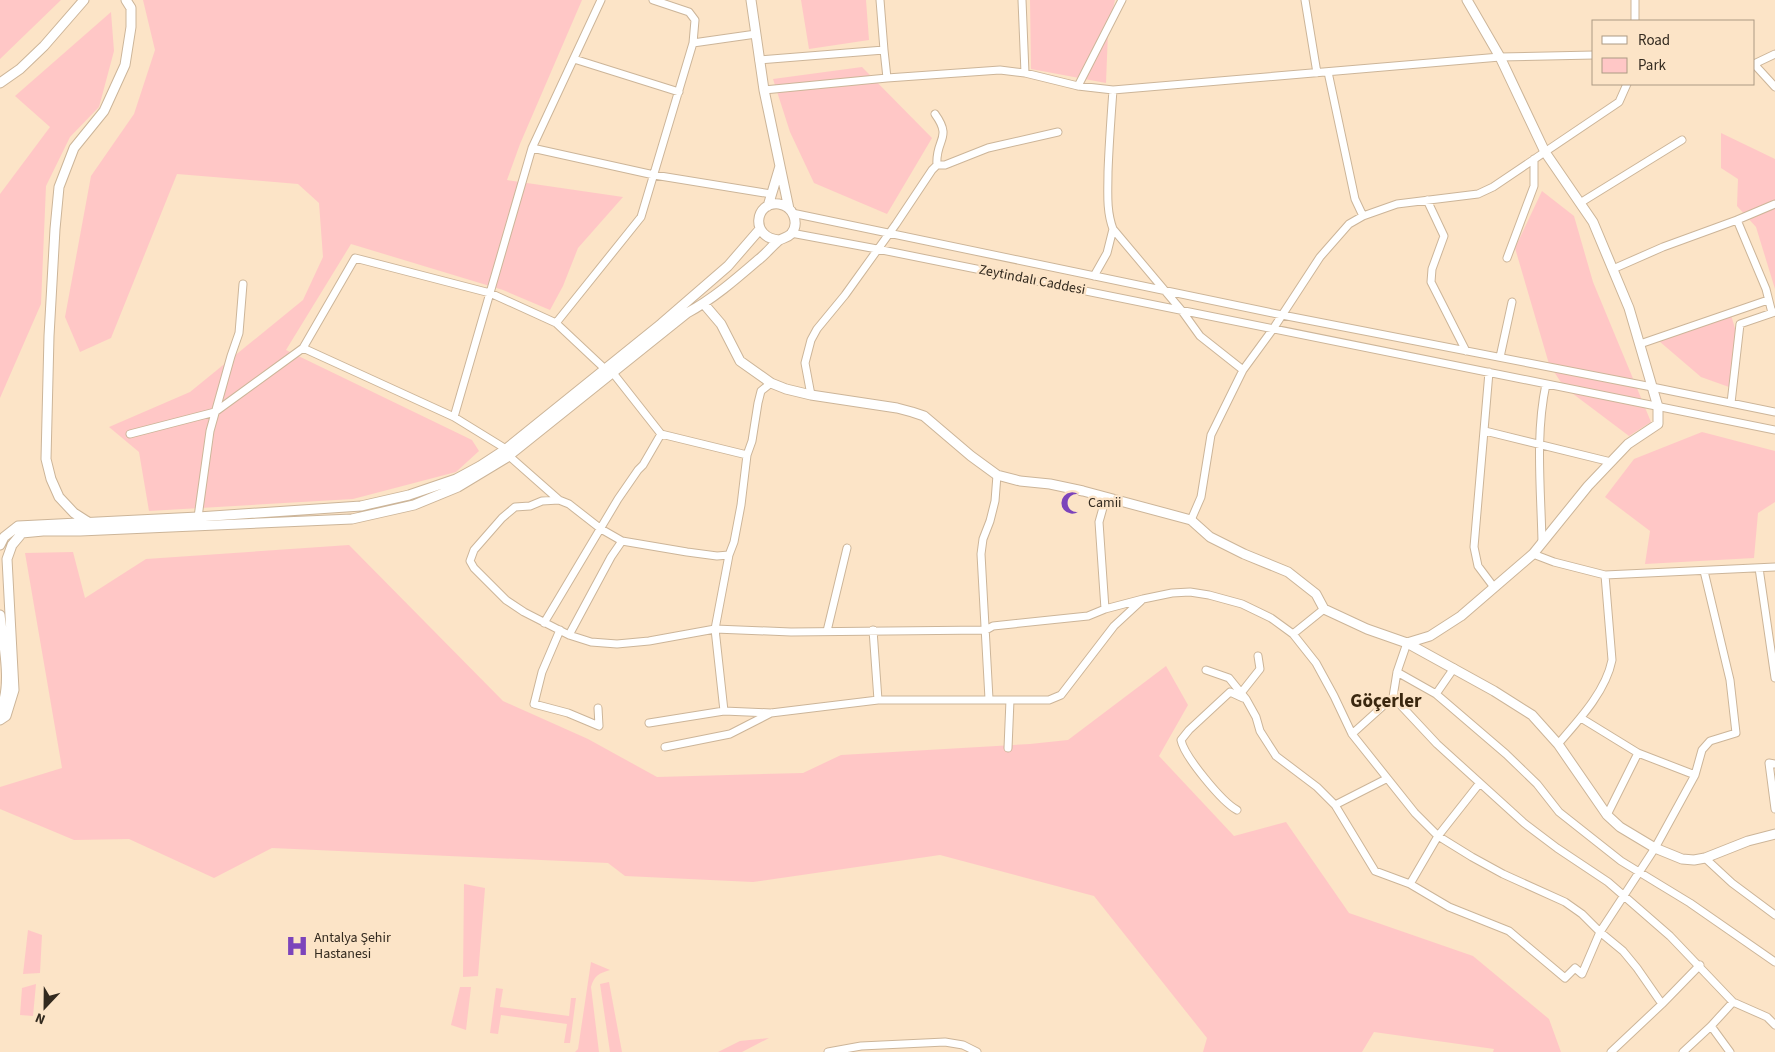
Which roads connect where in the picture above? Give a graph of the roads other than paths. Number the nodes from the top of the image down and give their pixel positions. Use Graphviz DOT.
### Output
graph roads {
  1 [pos="84,0"];
  2 [pos="126,0"];
  3 [pos="602,0"];
  4 [pos="653,0"];
  5 [pos="751,0"];
  6 [pos="880,0"];
  7 [pos="1022,0"];
  8 [pos="1122,0"];
  9 [pos="1305,0"];
  10 [pos="1467,0"];
  11 [pos="1636,0"];
  12 [pos="1635,20"];
  13 [pos="756,34"];
  14 [pos="693,43"];
  15 [pos="884,50"];
  16 [pos="1775,54"];
  17 [pos="1592,55"];
  18 [pos="1500,57"];
  19 [pos="574,59"];
  20 [pos="760,60"];
  21 [pos="1755,64"];
  22 [pos="1755,65"];
  23 [pos="1328,72"];
  24 [pos="1317,73"];
  25 [pos="1025,74"];
  26 [pos="887,78"];
  27 [pos="0,83"];
  28 [pos="1627,85"];
  29 [pos="1078,86"];
  30 [pos="1775,87"];
  31 [pos="764,90"];
  32 [pos="1113,90"];
  33 [pos="679,92"];
  34 [pos="935,114"];
  35 [pos="1058,132"];
  36 [pos="1682,140"];
  37 [pos="532,148"];
  38 [pos="1545,152"];
  39 [pos="1534,159"];
  40 [pos="780,165"];
  41 [pos="937,165"];
  42 [pos="654,175"];
  43 [pos="770,194"];
  44 [pos="1427,200"];
  45 [pos="1580,203"];
  46 [pos="1775,204"];
  47 [pos="768,206"];
  48 [pos="791,211"];
  49 [pos="1363,216"];
  50 [pos="1737,220"];
  51 [pos="760,229"];
  52 [pos="1113,229"];
  53 [pos="791,233"];
  54 [pos="889,233"];
  55 [pos="779,240"];
  56 [pos="877,249"];
  57 [pos="1507,258"];
  58 [pos="1613,269"];
  59 [pos="1094,276"];
  60 [pos="243,284"];
  61 [pos="1165,291"];
  62 [pos="490,293"];
  63 [pos="1768,300"];
  64 [pos="1512,302"];
  65 [pos="704,304"];
  66 [pos="1182,311"];
  67 [pos="1773,312"];
  68 [pos="1282,315"];
  69 [pos="556,323"];
  70 [pos="1273,329"];
  71 [pos="1640,344"];
  72 [pos="303,348"];
  73 [pos="1466,351"];
  74 [pos="1500,357"];
  75 [pos="1243,370"];
  76 [pos="609,371"];
  77 [pos="1489,372"];
  78 [pos="771,383"];
  79 [pos="1546,384"];
  80 [pos="1652,387"];
  81 [pos="811,395"];
  82 [pos="1730,403"];
  83 [pos="1658,407"];
  84 [pos="215,412"];
  85 [pos="1775,412"];
  86 [pos="454,417"];
  87 [pos="1775,430"];
  88 [pos="1485,431"];
  89 [pos="130,434"];
  90 [pos="661,434"];
  91 [pos="1540,445"];
  92 [pos="508,452"];
  93 [pos="748,455"];
  94 [pos="1611,462"];
  95 [pos="997,475"];
  96 [pos="1106,497"];
  97 [pos="558,500"];
  98 [pos="198,517"];
  99 [pos="1191,520"];
  100 [pos="88,522"];
  101 [pos="602,529"];
  102 [pos="622,541"];
  103 [pos="1542,542"];
  104 [pos="0,544"];
  105 [pos="847,548"];
  106 [pos="1533,554"];
  107 [pos="729,555"];
  108 [pos="1775,567"];
  109 [pos="1759,568"];
  110 [pos="1704,571"];
  111 [pos="1605,575"];
  112 [pos="1493,586"];
  113 [pos="1143,600"];
  114 [pos="1105,609"];
  115 [pos="1324,609"];
  116 [pos="0,615"];
  117 [pos="544,623"];
  118 [pos="716,629"];
  119 [pos="560,630"];
  120 [pos="872,630"];
  121 [pos="986,630"];
  122 [pos="827,631"];
  123 [pos="1293,634"];
  124 [pos="570,635"];
  125 [pos="1408,643"];
  126 [pos="1258,656"];
  127 [pos="1454,668"];
  128 [pos="1206,670"];
  129 [pos="1397,672"];
  130 [pos="1775,678"];
  131 [pos="1436,694"];
  132 [pos="1243,696"];
  133 [pos="1393,697"];
  134 [pos="878,700"];
  135 [pos="989,700"];
  136 [pos="1010,700"];
  137 [pos="598,708"];
  138 [pos="0,710"];
  139 [pos="724,711"];
  140 [pos="771,713"];
  141 [pos="1581,718"];
  142 [pos="0,720"];
  143 [pos="649,723"];
  144 [pos="1352,734"];
  145 [pos="1558,744"];
  146 [pos="665,747"];
  147 [pos="1008,748"];
  148 [pos="1638,753"];
  149 [pos="1775,764"];
  150 [pos="1695,775"];
  151 [pos="1386,779"];
  152 [pos="1480,784"];
  153 [pos="1335,805"];
  154 [pos="1775,809"];
  155 [pos="1237,810"];
  156 [pos="1607,816"];
  157 [pos="1775,834"];
  158 [pos="1438,836"];
  159 [pos="1655,848"];
  160 [pos="1706,858"];
  161 [pos="1638,872"];
  162 [pos="1410,884"];
  163 [pos="1624,895"];
  164 [pos="1775,915"];
  165 [pos="1600,932"];
  166 [pos="1775,962"];
  167 [pos="1700,965"];
  168 [pos="1733,1002"];
  169 [pos="1662,1004"];
  170 [pos="1775,1025"];
  171 [pos="1711,1026"];
  172 [pos="848,1050"];
  173 [pos="828,1052"];
  174 [pos="977,1052"];
  175 [pos="1611,1052"];
  176 [pos="1683,1052"];
  177 [pos="1730,1052"];
  1 -- 27 [label="street"];
  2 -- 100 [label="street"];
  3 -- 19 [label="street"];
  4 -- 14 [label="street"];
  5 -- 13 [label="street"];
  6 -- 15 [label="street"];
  7 -- 25 [label="street"];
  8 -- 29 [label="street"];
  9 -- 24 [label="street"];
  10 -- 18 [label="street"];
  11 -- 12 [label="street"];
  13 -- 14 [label="street"];
  13 -- 20 [label="street"];
  14 -- 33 [label="street"];
  15 -- 20 [label="street"];
  15 -- 26 [label="street"];
  16 -- 21 [label="street"];
  17 -- 18 [label="street"];
  18 -- 23 [label="street"];
  18 -- 38 [label="street"];
  19 -- 33 [label="street"];
  19 -- 37 [label="street"];
  20 -- 31 [label="street"];
  22 -- 30 [label="street"];
  23 -- 24 [label="street"];
  23 -- 49 [label="street"];
  24 -- 32 [label="street"];
  25 -- 26 [label="street"];
  25 -- 29 [label="street"];
  26 -- 31 [label="street"];
  28 -- 38 [label="street"];
  29 -- 32 [label="street"];
  31 -- 40 [label="street"];
  32 -- 52 [label="street"];
  33 -- 42 [label="street"];
  34 -- 41 [label="street"];
  35 -- 41 [label="street"];
  36 -- 45 [label="street"];
  37 -- 42 [label="street"];
  37 -- 62 [label="street"];
  38 -- 39 [label="street"];
  38 -- 45 [label="street"];
  39 -- 44 [label="street"];
  39 -- 57 [label="street"];
  40 -- 43 [label="street"];
  40 -- 48 [label="street"];
  41 -- 54 [label="street"];
  42 -- 43 [label="street"];
  42 -- 69 [label="street"];
  43 -- 47 [label="street"];
  44 -- 49 [label="street"];
  44 -- 73 [label="street"];
  45 -- 58 [label="street"];
  46 -- 50 [label="street"];
  47 -- 48 [label="street"];
  47 -- 51 [label="street"];
  48 -- 53 [label="street"];
  48 -- 54 [label="street"];
  49 -- 68 [label="street"];
  50 -- 58 [label="street"];
  50 -- 63 [label="street"];
  51 -- 55 [label="street"];
  51 -- 76 [label="street"];
  52 -- 59 [label="street"];
  52 -- 61 [label="street"];
  53 -- 55 [label="street"];
  53 -- 56 [label="street, Zeytindalı Caddesi"];
  54 -- 56 [label="street"];
  54 -- 59 [label="street"];
  55 -- 65 [label="street"];
  56 -- 66 [label="street, Zeytindalı Caddesi"];
  56 -- 81 [label="street"];
  58 -- 71 [label="street"];
  59 -- 61 [label="street"];
  60 -- 84 [label="street"];
  61 -- 66 [label="street"];
  61 -- 68 [label="street"];
  62 -- 69 [label="street"];
  62 -- 72 [label="street"];
  62 -- 86 [label="street"];
  63 -- 67 [label="street"];
  63 -- 71 [label="street"];
  64 -- 74 [label="street"];
  65 -- 76 [label="street"];
  65 -- 78 [label="street"];
  66 -- 70 [label="street, Zeytindalı Caddesi"];
  66 -- 75 [label="street"];
  67 -- 82 [label="street"];
  68 -- 70 [label="street"];
  68 -- 73 [label="street"];
  69 -- 76 [label="street"];
  70 -- 75 [label="street"];
  70 -- 77 [label="street, Zeytindalı Caddesi"];
  71 -- 80 [label="street"];
  72 -- 84 [label="street"];
  72 -- 86 [label="street"];
  73 -- 74 [label="street"];
  74 -- 80 [label="street"];
  75 -- 99 [label="street"];
  76 -- 90 [label="street"];
  76 -- 92 [label="street"];
  77 -- 79 [label="street, Zeytindalı Caddesi"];
  77 -- 88 [label="street"];
  78 -- 81 [label="street"];
  78 -- 93 [label="street"];
  79 -- 83 [label="street, Zeytindalı Caddesi"];
  79 -- 91 [label="street"];
  80 -- 82 [label="street"];
  80 -- 83 [label="street"];
  81 -- 95 [label="street"];
  82 -- 85 [label="street"];
  83 -- 87 [label="street, Zeytindalı Caddesi"];
  83 -- 94 [label="street"];
  84 -- 89 [label="street"];
  84 -- 98 [label="street"];
  86 -- 92 [label="street"];
  88 -- 91 [label="street"];
  88 -- 112 [label="street"];
  90 -- 93 [label="street"];
  90 -- 101 [label="street"];
  91 -- 94 [label="street"];
  91 -- 103 [label="street"];
  92 -- 97 [label="street"];
  92 -- 98 [label="street"];
  92 -- 142 [label="street"];
  93 -- 107 [label="street"];
  94 -- 103 [label="street"];
  95 -- 96 [label="street"];
  95 -- 121 [label="street"];
  96 -- 99 [label="street"];
  96 -- 114 [label="street"];
  97 -- 101 [label="street"];
  97 -- 117 [label="street"];
  98 -- 100 [label="street"];
  99 -- 115 [label="street"];
  100 -- 104 [label="street"];
  101 -- 102 [label="street"];
  101 -- 117 [label="street"];
  102 -- 107 [label="street"];
  102 -- 124 [label="street"];
  103 -- 106 [label="street"];
  105 -- 122 [label="street"];
  106 -- 111 [label="street"];
  106 -- 112 [label="street"];
  107 -- 118 [label="street"];
  108 -- 109 [label="street"];
  109 -- 110 [label="street"];
  109 -- 130 [label="street"];
  110 -- 111 [label="street"];
  110 -- 150 [label="street"];
  111 -- 141 [label="street"];
  112 -- 125 [label="street"];
  113 -- 114 [label="street"];
  113 -- 123 [label="street"];
  113 -- 136 [label="street"];
  114 -- 121 [label="street"];
  115 -- 123 [label="street"];
  115 -- 125 [label="street"];
  116 -- 138 [label="street"];
  117 -- 119 [label="street"];
  118 -- 122 [label="street"];
  118 -- 124 [label="street"];
  118 -- 139 [label="street"];
  119 -- 124 [label="street"];
  119 -- 137 [label="street"];
  120 -- 121 [label="street"];
  120 -- 122 [label="street"];
  120 -- 134 [label="street"];
  121 -- 135 [label="street"];
  123 -- 144 [label="street"];
  125 -- 127 [label="street"];
  125 -- 129 [label="street"];
  126 -- 132 [label="street"];
  127 -- 131 [label="street"];
  127 -- 145 [label="street"];
  128 -- 132 [label="street"];
  129 -- 131 [label="street"];
  129 -- 133 [label="street"];
  131 -- 161 [label="street"];
  132 -- 153 [label="street"];
  132 -- 155 [label="street"];
  133 -- 144 [label="street"];
  133 -- 152 [label="street"];
  134 -- 135 [label="street"];
  134 -- 140 [label="street"];
  135 -- 136 [label="street"];
  136 -- 147 [label="street"];
  139 -- 140 [label="street"];
  139 -- 143 [label="street"];
  140 -- 146 [label="street"];
  141 -- 145 [label="street"];
  141 -- 148 [label="street"];
  144 -- 151 [label="street"];
  145 -- 156 [label="street"];
  148 -- 150 [label="street"];
  148 -- 156 [label="street"];
  149 -- 154 [label="street"];
  150 -- 159 [label="street"];
  151 -- 153 [label="street"];
  151 -- 158 [label="street"];
  152 -- 158 [label="street"];
  152 -- 163 [label="street"];
  153 -- 162 [label="street"];
  156 -- 159 [label="street"];
  157 -- 160 [label="street"];
  158 -- 162 [label="street"];
  158 -- 165 [label="street"];
  159 -- 160 [label="street"];
  159 -- 161 [label="street"];
  160 -- 164 [label="street"];
  161 -- 163 [label="street"];
  161 -- 166 [label="street"];
  162 -- 165 [label="street"];
  163 -- 165 [label="street"];
  163 -- 167 [label="street"];
  165 -- 169 [label="street"];
  167 -- 168 [label="street"];
  167 -- 169 [label="street"];
  168 -- 170 [label="street"];
  168 -- 171 [label="street"];
  169 -- 175 [label="street"];
  171 -- 176 [label="street"];
  171 -- 177 [label="street"];
  172 -- 173 [label="street"];
  172 -- 174 [label="street"];
}
